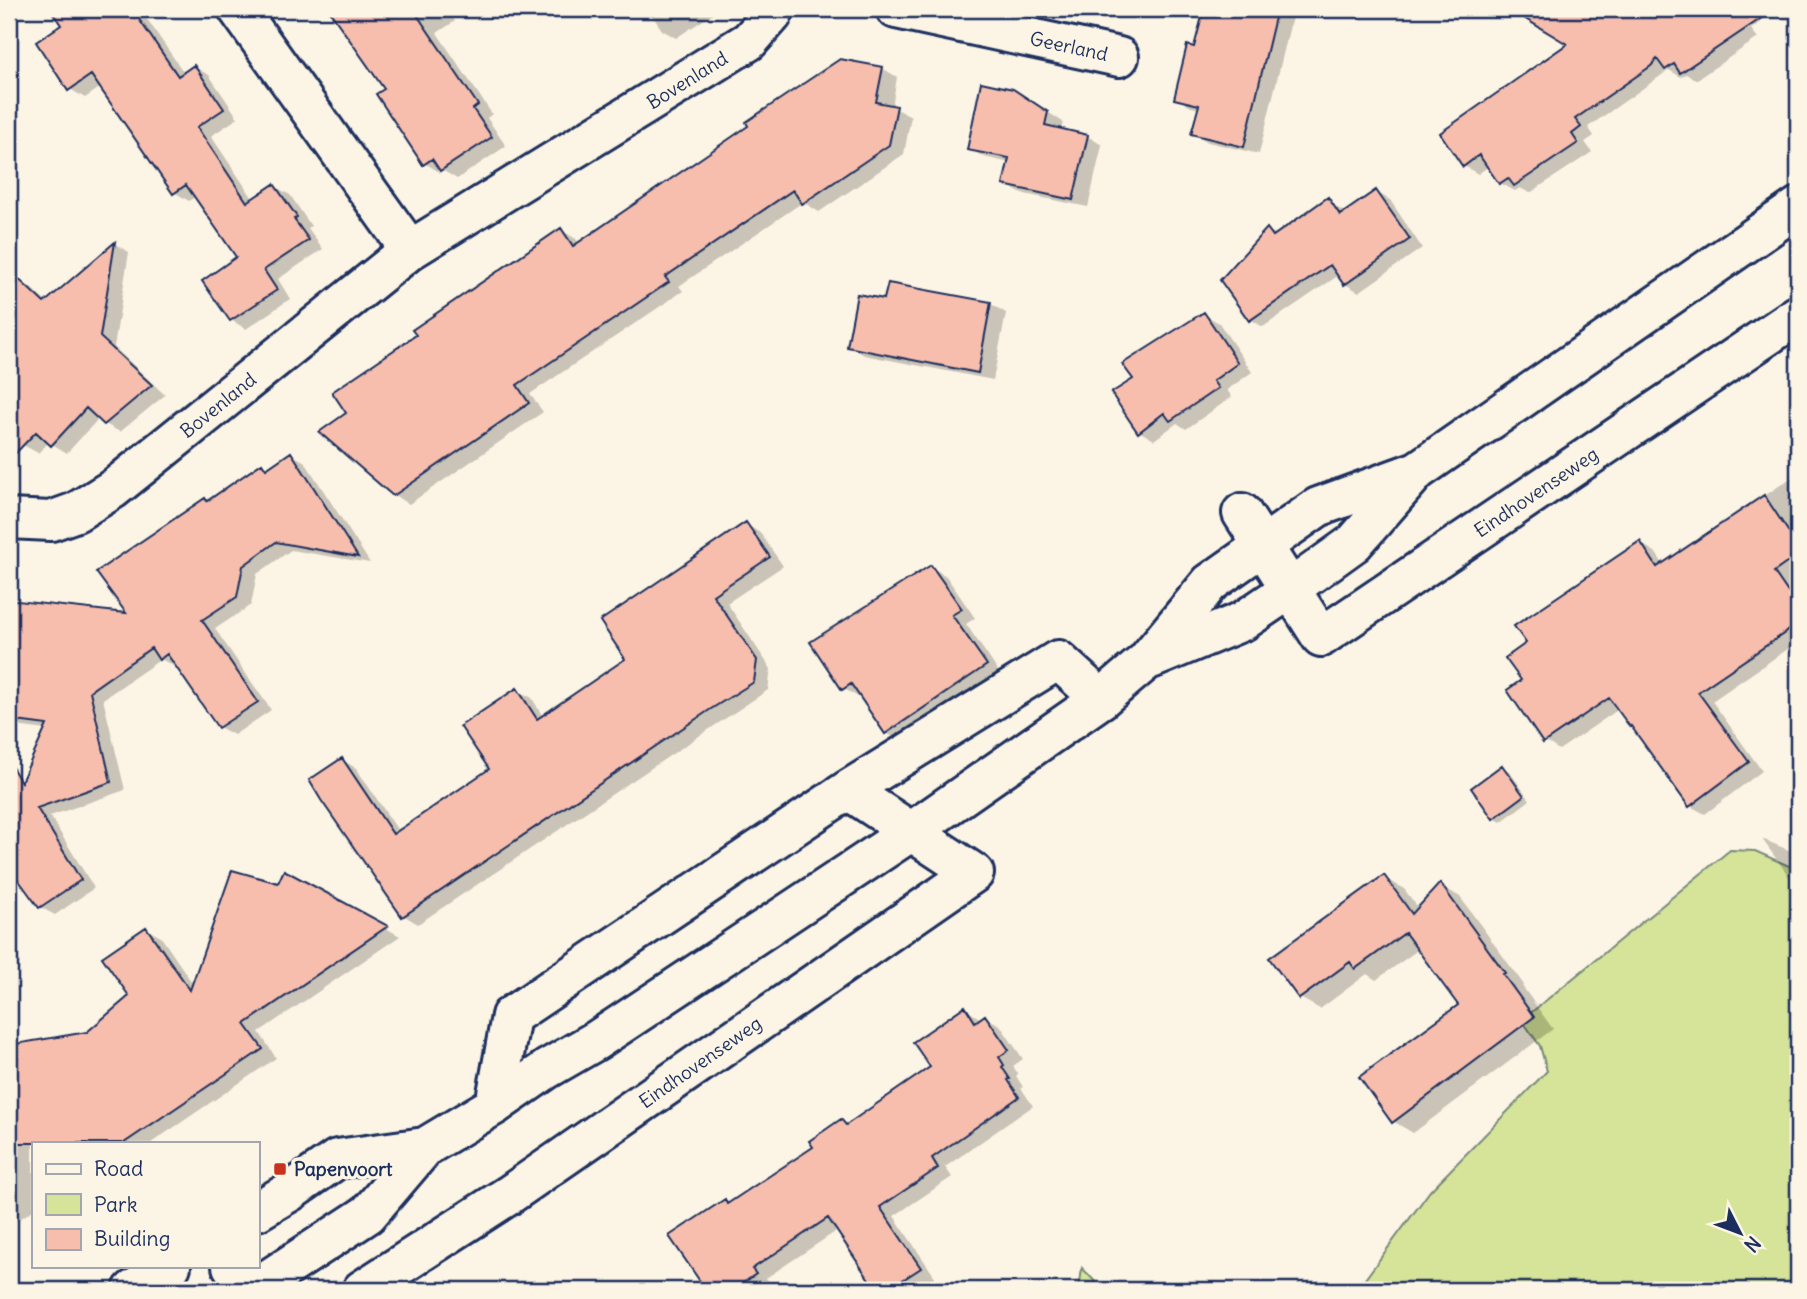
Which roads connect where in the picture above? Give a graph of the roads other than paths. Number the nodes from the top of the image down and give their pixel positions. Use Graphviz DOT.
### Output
graph roads {
  1 [pos="238,9"];
  2 [pos="775,9"];
  3 [pos="896,9"];
  4 [pos="1119,57"];
  5 [pos="1798,207"];
  6 [pos="410,250"];
  7 [pos="1798,315"];
  8 [pos="1417,471"];
  9 [pos="1241,513"];
  10 [pos="9,519"];
  11 [pos="1264,546"];
  12 [pos="1290,589"];
  13 [pos="1146,661"];
  14 [pos="1101,699"];
  15 [pos="848,790"];
  16 [pos="912,831"];
  17 [pos="495,1105"];
  18 [pos="425,1147"];
  19 [pos="259,1210"];
  20 [pos="167,1268"];
  21 [pos="234,1268"];
  22 [pos="133,1290"];
  23 [pos="250,1290"];
  24 [pos="362,1290"];
  1 -- 6 [label="street"];
  2 -- 6 [label="street, Bovenland"];
  3 -- 4 [label="street, Geerland"];
  5 -- 8 [label="street"];
  6 -- 10 [label="street, Bovenland"];
  7 -- 12 [label="street, Eindhovenseweg"];
  8 -- 11 [label="street"];
  8 -- 12 [label="street"];
  9 -- 11 [label="street, Eindhovenseweg"];
  11 -- 12 [label="street, Eindhovenseweg"];
  11 -- 13 [label="street"];
  12 -- 13 [label="street"];
  13 -- 14 [label="street"];
  14 -- 15 [label="street"];
  14 -- 16 [label="street"];
  15 -- 16 [label="street, Eindhovenseweg"];
  15 -- 17 [label="street"];
  16 -- 17 [label="street"];
  16 -- 24 [label="street, Eindhovenseweg"];
  17 -- 18 [label="street"];
  18 -- 19 [label="street"];
  18 -- 23 [label="street"];
  20 -- 22 [label="street"];
  21 -- 23 [label="street"];
}
